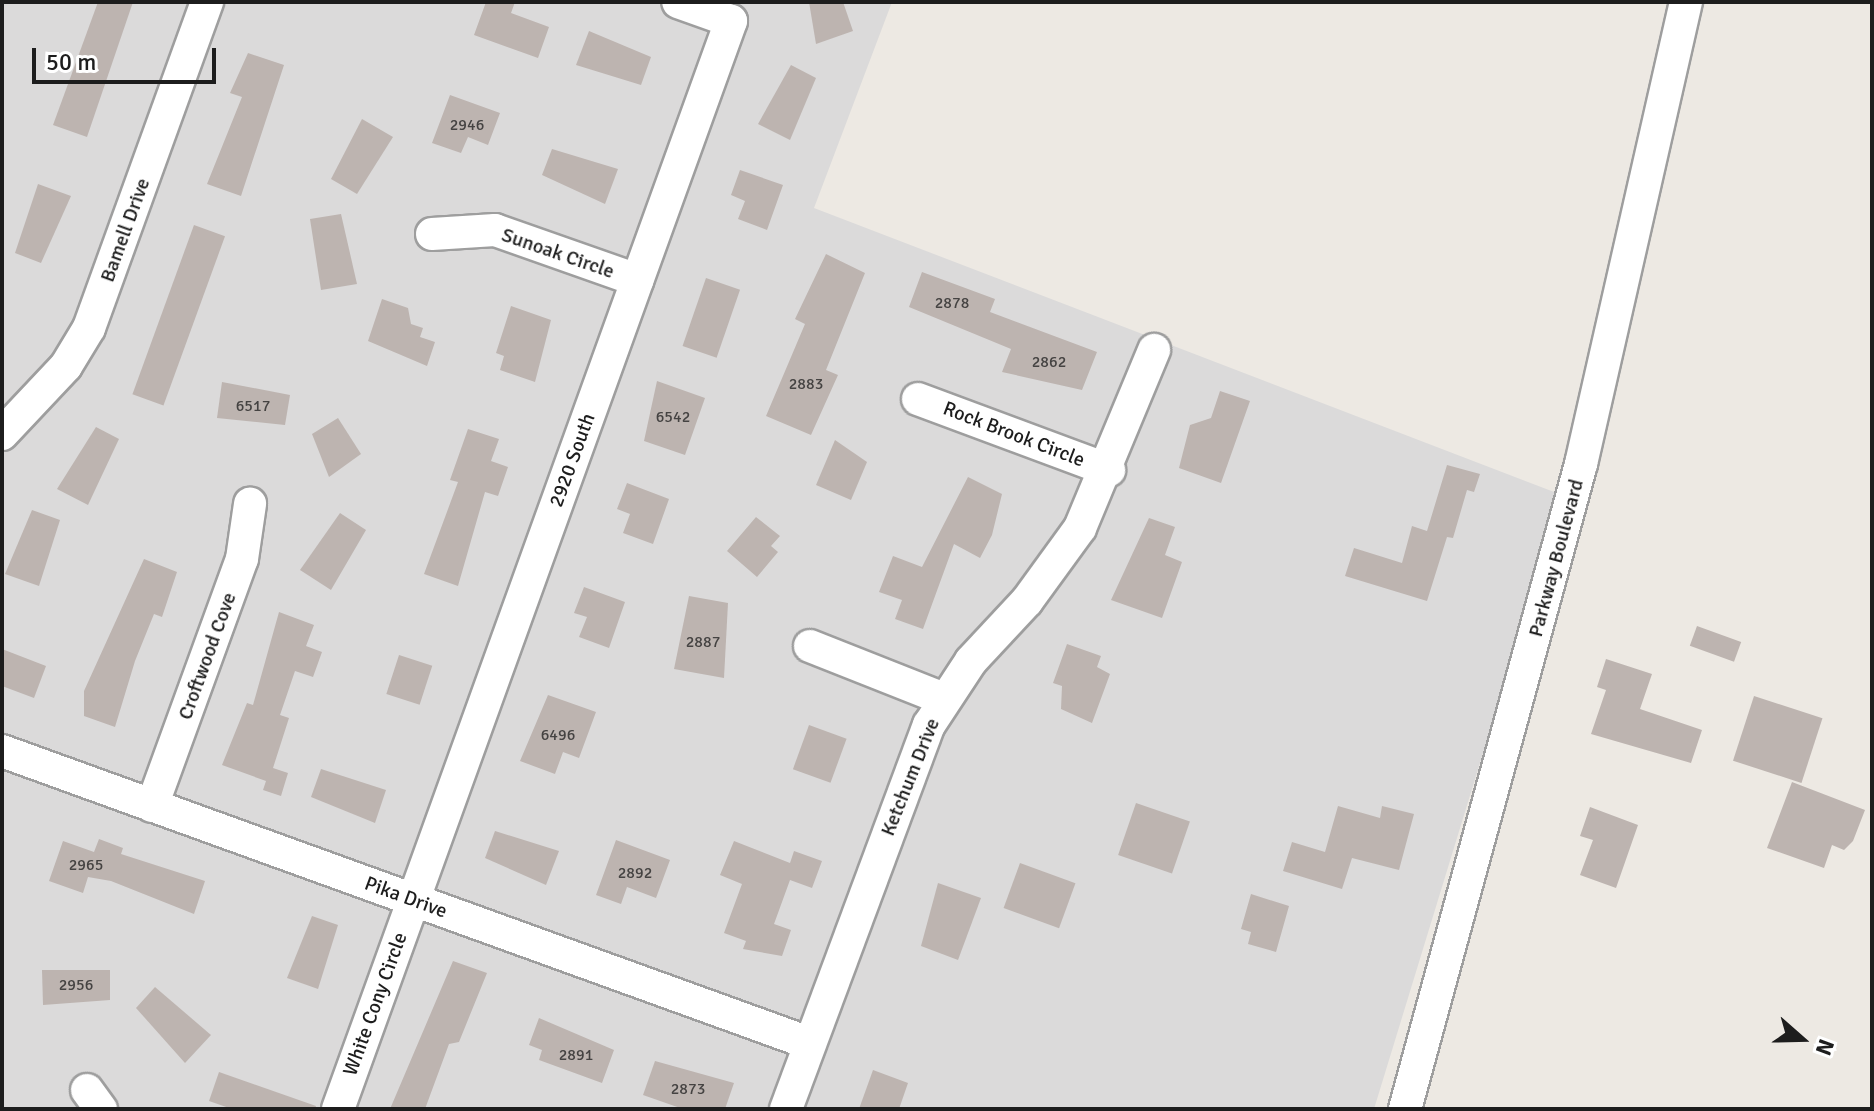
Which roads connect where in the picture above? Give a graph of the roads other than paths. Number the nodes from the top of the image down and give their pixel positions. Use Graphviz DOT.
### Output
graph roads {
  1 [pos="207,2"];
  2 [pos="678,2"];
  3 [pos="1686,2"];
  4 [pos="432,234"];
  5 [pos="637,280"];
  6 [pos="1154,350"];
  7 [pos="918,399"];
  8 [pos="2,434"];
  9 [pos="1109,470"];
  10 [pos="250,504"];
  11 [pos="810,646"];
  12 [pos="944,699"];
  13 [pos="2,751"];
  14 [pos="152,806"];
  15 [pos="413,899"];
  16 [pos="809,1043"];
  17 [pos="338,1109"];
  18 [pos="786,1109"];
  19 [pos="1405,1109"];
  1 -- 8 [label="street, Bamell Drive"];
  2 -- 5 [label="street, 2920 South"];
  3 -- 19 [label="street, Parkway Boulevard"];
  4 -- 5 [label="street, Sunoak Circle"];
  5 -- 15 [label="street, 2920 South"];
  6 -- 9 [label="street, Ketchum Drive"];
  7 -- 9 [label="street, Rock Brook Circle"];
  9 -- 12 [label="street, Ketchum Drive"];
  10 -- 14 [label="street, Croftwood Cove"];
  11 -- 12 [label="street"];
  12 -- 16 [label="street, Ketchum Drive"];
  13 -- 14 [label="street, Pika Drive"];
  14 -- 15 [label="street, Pika Drive"];
  15 -- 16 [label="street, Pika Drive"];
  15 -- 17 [label="street, White Cony Circle"];
  16 -- 18 [label="street, Ketchum Drive"];
}
